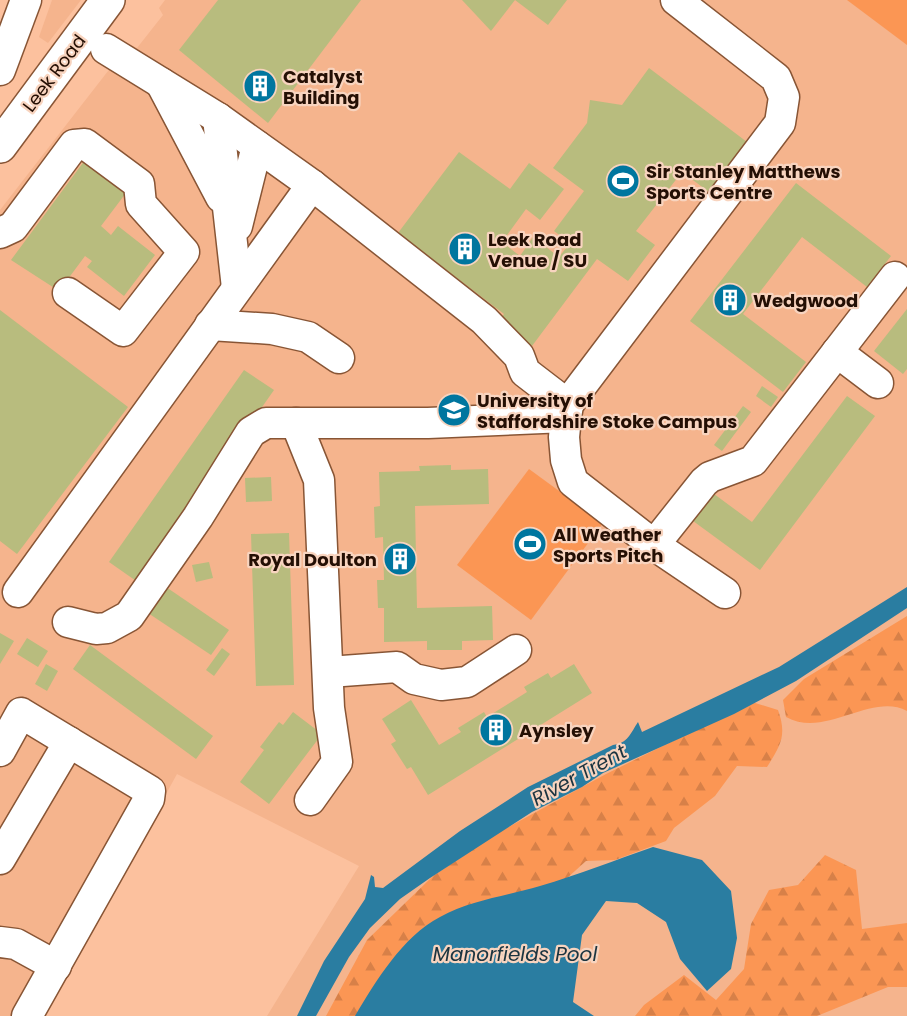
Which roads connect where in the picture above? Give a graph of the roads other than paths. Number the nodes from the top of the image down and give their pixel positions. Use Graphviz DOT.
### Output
graph roads {
  1 [pos="26,0"];
  2 [pos="108,0"];
  3 [pos="676,0"];
  4 [pos="5,38"];
  5 [pos="106,49"];
  6 [pos="0,70"];
  7 [pos="161,83"];
  8 [pos="218,118"];
  9 [pos="0,146"];
  10 [pos="257,146"];
  11 [pos="312,184"];
  12 [pos="229,213"];
  13 [pos="0,234"];
  14 [pos="232,243"];
  15 [pos="895,277"];
  16 [pos="237,288"];
  17 [pos="68,293"];
  18 [pos="210,325"];
  19 [pos="837,352"];
  20 [pos="339,357"];
  21 [pos="878,383"];
  22 [pos="567,411"];
  23 [pos="296,423"];
  24 [pos="654,545"];
  25 [pos="18,592"];
  26 [pos="725,593"];
  27 [pos="68,622"];
  28 [pos="516,650"];
  29 [pos="329,672"];
  30 [pos="69,742"];
  31 [pos="0,751"];
  32 [pos="310,800"];
  33 [pos="0,859"];
  34 [pos="0,942"];
  35 [pos="56,966"];
  36 [pos="27,1016"];
  1 -- 4 [label="street"];
  2 -- 9 [label="highway, Leek Road"];
  3 -- 22 [label="street"];
  4 -- 6 [label="street"];
  5 -- 7 [label="street"];
  7 -- 8 [label="street"];
  7 -- 12 [label="street"];
  8 -- 10 [label="street"];
  8 -- 12 [label="street"];
  10 -- 11 [label="street"];
  10 -- 14 [label="street"];
  11 -- 16 [label="street"];
  11 -- 22 [label="street"];
  12 -- 14 [label="street"];
  13 -- 17 [label="street"];
  14 -- 16 [label="street"];
  15 -- 19 [label="street"];
  16 -- 18 [label="street"];
  18 -- 20 [label="street"];
  18 -- 25 [label="street"];
  19 -- 21 [label="street"];
  19 -- 24 [label="street"];
  22 -- 23 [label="street"];
  22 -- 24 [label="street"];
  23 -- 27 [label="street"];
  23 -- 29 [label="street"];
  24 -- 26 [label="street"];
  28 -- 29 [label="street"];
  29 -- 32 [label="street"];
  30 -- 31 [label="street"];
  30 -- 33 [label="street"];
  30 -- 35 [label="street"];
  34 -- 35 [label="street"];
  35 -- 36 [label="street"];
}
